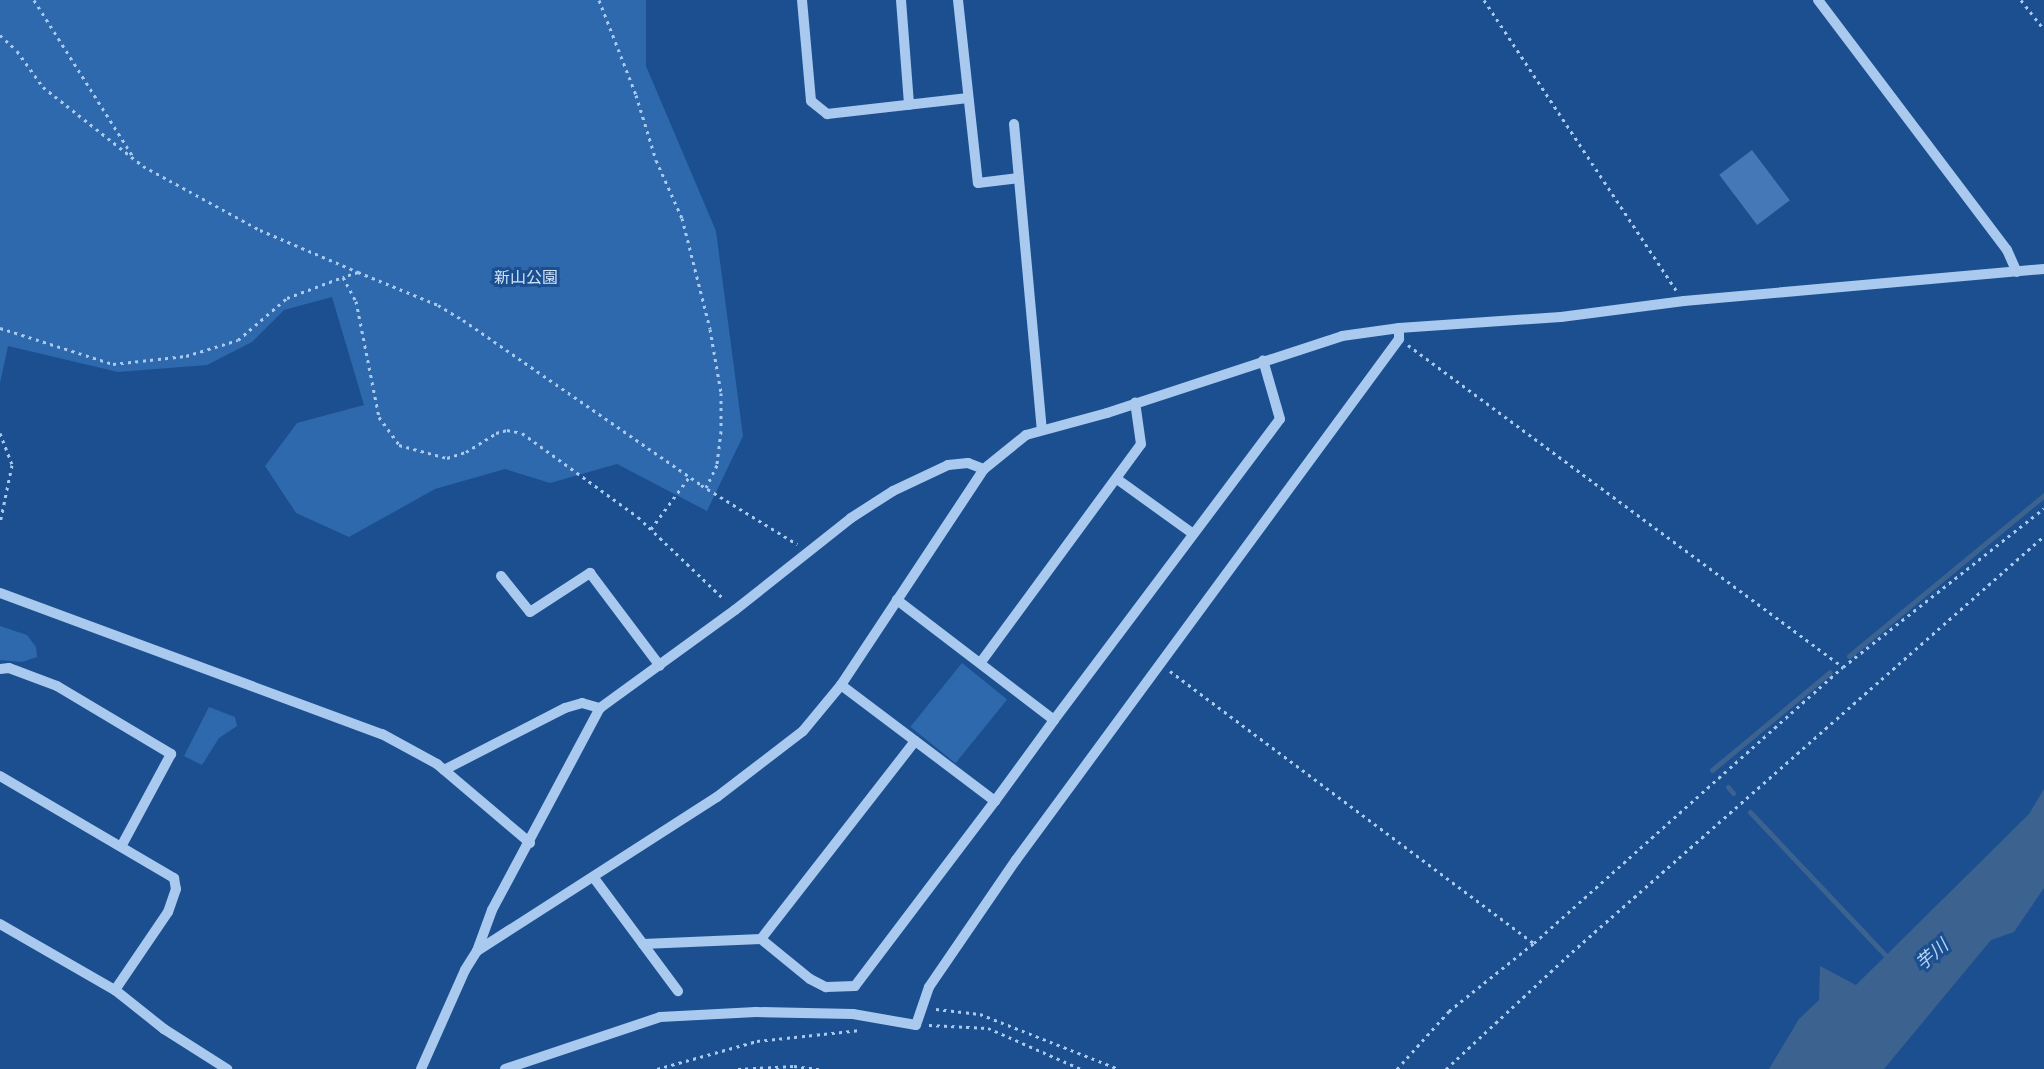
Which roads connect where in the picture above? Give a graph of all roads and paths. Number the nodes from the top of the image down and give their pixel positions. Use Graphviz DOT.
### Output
graph roads {
  1 [pos="34,0"];
  2 [pos="599,0"];
  3 [pos="802,0"];
  4 [pos="901,0"];
  5 [pos="958,0"];
  6 [pos="1484,0"];
  7 [pos="1818,0"];
  8 [pos="2021,0"];
  9 [pos="2044,29"];
  10 [pos="0,35"];
  11 [pos="968,98"];
  12 [pos="909,105"];
  13 [pos="1014,124"];
  14 [pos="137,162"];
  15 [pos="1019,178"];
  16 [pos="2044,269"];
  17 [pos="358,272"];
  18 [pos="2017,272"];
  19 [pos="343,277"];
  20 [pos="1684,301"];
  21 [pos="0,328"];
  22 [pos="1399,333"];
  23 [pos="1263,360"];
  24 [pos="1135,402"];
  25 [pos="1042,429"];
  26 [pos="0,433"];
  27 [pos="984,469"];
  28 [pos="690,476"];
  29 [pos="1117,479"];
  30 [pos="706,488"];
  31 [pos="2044,508"];
  32 [pos="0,523"];
  33 [pos="651,530"];
  34 [pos="1192,533"];
  35 [pos="2044,536"];
  36 [pos="806,555"];
  37 [pos="501,576"];
  38 [pos="0,593"];
  39 [pos="897,600"];
  40 [pos="735,610"];
  41 [pos="981,662"];
  42 [pos="1162,665"];
  43 [pos="660,666"];
  44 [pos="1844,667"];
  45 [pos="0,669"];
  46 [pos="841,685"];
  47 [pos="600,708"];
  48 [pos="1054,720"];
  49 [pos="915,741"];
  50 [pos="444,770"];
  51 [pos="0,776"];
  52 [pos="995,801"];
  53 [pos="530,843"];
  54 [pos="122,845"];
  55 [pos="594,878"];
  56 [pos="0,924"];
  57 [pos="761,939"];
  58 [pos="1534,943"];
  59 [pos="643,944"];
  60 [pos="477,951"];
  61 [pos="116,990"];
  62 [pos="678,991"];
  63 [pos="916,1025"];
  64 [pos="869,1029"];
  65 [pos="227,1069"];
  66 [pos="421,1069"];
  67 [pos="505,1069"];
  68 [pos="657,1069"];
  69 [pos="738,1069"];
  70 [pos="820,1069"];
  71 [pos="1081,1069"];
  72 [pos="1119,1069"];
  73 [pos="1397,1069"];
  74 [pos="1446,1069"];
  1 -- 14 [label="path"];
  2 -- 30 [label="path"];
  3 -- 12 [label="street"];
  4 -- 12 [label="street"];
  5 -- 11 [label="street"];
  6 -- 20 [label="path"];
  7 -- 18 [label="street"];
  8 -- 9 [label="path"];
  10 -- 14 [label="path"];
  11 -- 12 [label="street"];
  11 -- 15 [label="street"];
  13 -- 15 [label="street"];
  14 -- 17 [label="path"];
  15 -- 25 [label="street"];
  16 -- 18 [label="street"];
  17 -- 19 [label="path"];
  17 -- 28 [label="path"];
  18 -- 20 [label="street"];
  19 -- 21 [label="path"];
  19 -- 33 [label="path"];
  20 -- 22 [label="street"];
  22 -- 23 [label="street"];
  22 -- 42 [label="street"];
  22 -- 44 [label="path"];
  23 -- 24 [label="street"];
  23 -- 34 [label="street"];
  24 -- 25 [label="street"];
  24 -- 29 [label="street"];
  25 -- 27 [label="street"];
  26 -- 32 [label="path"];
  27 -- 36 [label="street"];
  27 -- 39 [label="street"];
  28 -- 30 [label="path"];
  28 -- 33 [label="path"];
  29 -- 34 [label="street"];
  29 -- 41 [label="street"];
  30 -- 36 [label="path"];
  31 -- 44 [label="path"];
  33 -- 40 [label="path"];
  34 -- 48 [label="street"];
  35 -- 74 [label="path"];
  36 -- 40 [label="street"];
  37 -- 43 [label="street"];
  38 -- 50 [label="street"];
  39 -- 41 [label="street"];
  39 -- 46 [label="street"];
  40 -- 43 [label="street"];
  41 -- 48 [label="street"];
  42 -- 58 [label="path"];
  42 -- 63 [label="street"];
  43 -- 47 [label="street"];
  44 -- 58 [label="path"];
  45 -- 54 [label="street"];
  46 -- 49 [label="street"];
  46 -- 55 [label="street"];
  47 -- 50 [label="street"];
  47 -- 53 [label="street"];
  48 -- 52 [label="street"];
  49 -- 52 [label="street"];
  49 -- 57 [label="street"];
  50 -- 53 [label="street"];
  51 -- 54 [label="street"];
  52 -- 57 [label="street"];
  53 -- 60 [label="street"];
  54 -- 61 [label="street"];
  55 -- 59 [label="street"];
  55 -- 60 [label="street"];
  56 -- 61 [label="street"];
  57 -- 59 [label="street"];
  58 -- 73 [label="path"];
  59 -- 62 [label="street"];
  60 -- 66 [label="street"];
  61 -- 65 [label="street"];
  63 -- 67 [label="street"];
  63 -- 71 [label="path"];
  63 -- 72 [label="path"];
  64 -- 68 [label="path"];
  69 -- 70 [label="path"];
}
